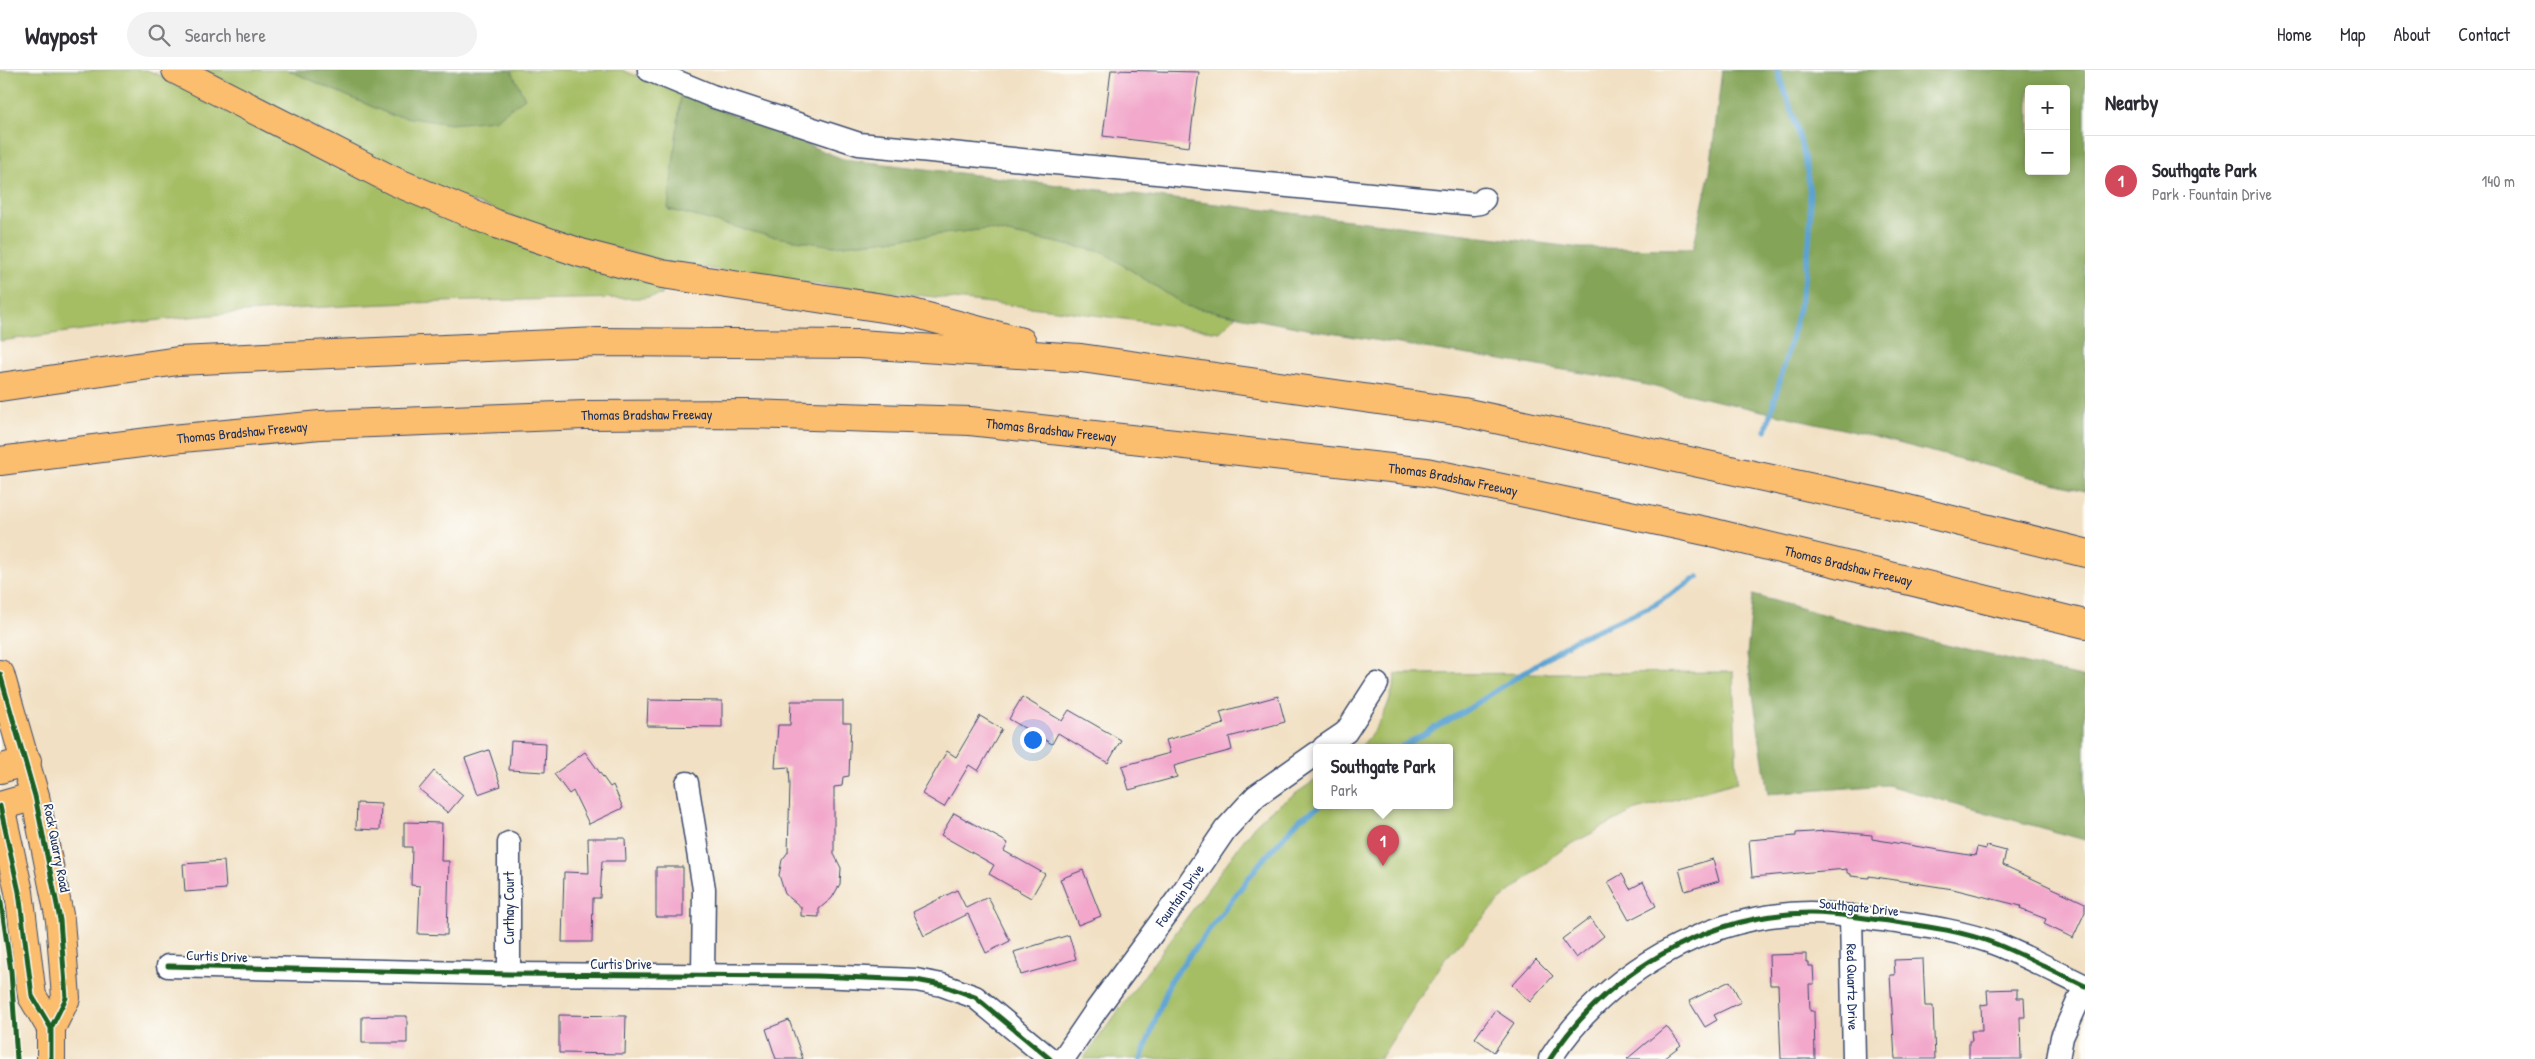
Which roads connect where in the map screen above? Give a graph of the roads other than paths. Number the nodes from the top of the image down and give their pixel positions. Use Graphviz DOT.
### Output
graph roads {
  1 [pos="176,70"];
  2 [pos="649,70"];
  3 [pos="1484,199"];
  4 [pos="1081,358"];
  5 [pos="0,387"];
  6 [pos="0,461"];
  7 [pos="2085,553"];
  8 [pos="2085,624"];
  9 [pos="0,674"];
  10 [pos="1377,684"];
  11 [pos="1328,744"];
  12 [pos="1313,756"];
  13 [pos="27,761"];
  14 [pos="0,769"];
  15 [pos="687,783"];
  16 [pos="35,796"];
  17 [pos="0,806"];
  18 [pos="509,843"];
  19 [pos="1851,916"];
  20 [pos="168,966"];
  21 [pos="509,974"];
  22 [pos="703,975"];
  23 [pos="2085,986"];
  24 [pos="51,1028"];
  25 [pos="50,1059"];
  26 [pos="1050,1059"];
  27 [pos="1064,1059"];
  28 [pos="1550,1059"];
  29 [pos="1854,1059"];
  30 [pos="2058,1059"];
  1 -- 4 [label="main road"];
  2 -- 3 [label="street"];
  4 -- 5 [label="main road"];
  4 -- 7 [label="main road"];
  6 -- 8 [label="main road, Thomas Bradshaw Freeway"];
  9 -- 13 [label="main road, Rock Quarry Road"];
  10 -- 11 [label="street"];
  12 -- 27 [label="street, Fountain Drive"];
  13 -- 14 [label="main road"];
  13 -- 16 [label="main road, Rock Quarry Road"];
  15 -- 22 [label="street"];
  16 -- 17 [label="main road"];
  16 -- 24 [label="main road, Rock Quarry Road"];
  17 -- 24 [label="main road"];
  18 -- 21 [label="street, Curthay Court"];
  19 -- 23 [label="street, Southgate Drive"];
  19 -- 28 [label="street, Southgate Drive"];
  19 -- 29 [label="street, Red Quartz Drive"];
  20 -- 21 [label="street, Curtis Drive"];
  21 -- 22 [label="street, Curtis Drive"];
  22 -- 26 [label="street, Curtis Drive"];
  23 -- 30 [label="street"];
  24 -- 25 [label="main road, Rock Quarry Road"];
}
